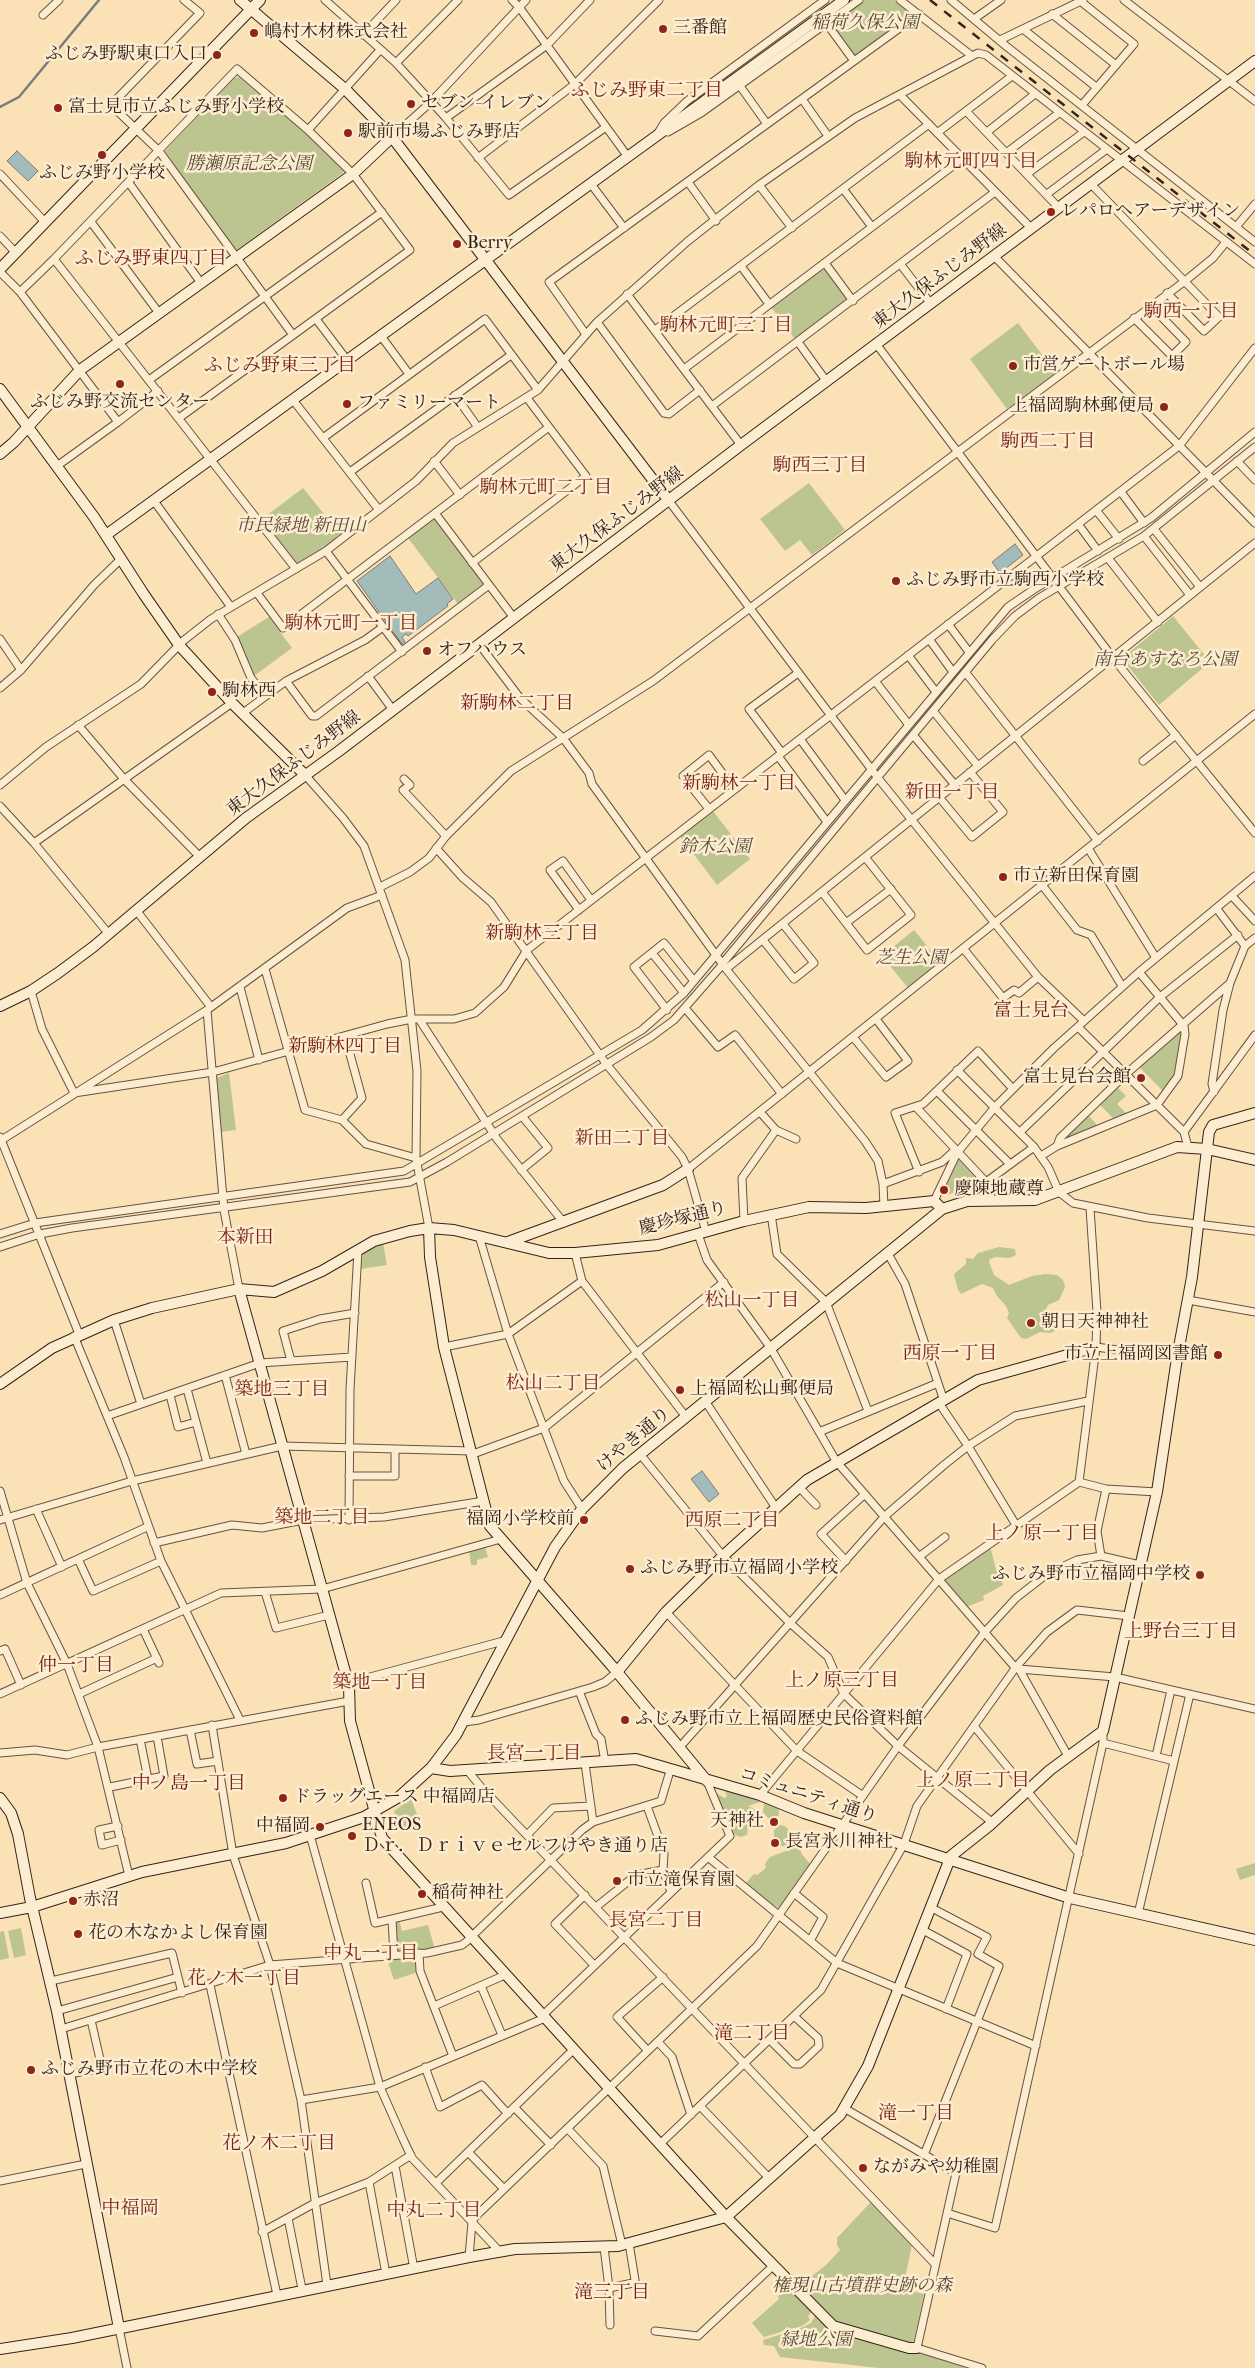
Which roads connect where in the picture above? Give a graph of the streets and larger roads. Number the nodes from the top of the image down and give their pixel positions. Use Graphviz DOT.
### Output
graph roads {
  1 [pos="59,0"];
  2 [pos="184,0"];
  3 [pos="240,0"];
  4 [pos="260,0"];
  5 [pos="325,0"];
  6 [pos="396,0"];
  7 [pos="458,0"];
  8 [pos="512,0"];
  9 [pos="526,0"];
  10 [pos="590,0"];
  11 [pos="659,0"];
  12 [pos="825,0"];
  13 [pos="844,0"];
  14 [pos="859,0"];
  15 [pos="900,0"];
  16 [pos="950,0"];
  17 [pos="1000,0"];
  18 [pos="1081,0"];
  19 [pos="1124,0"];
  20 [pos="519,7"];
  21 [pos="251,9"];
  22 [pos="919,14"];
  23 [pos="1052,14"];
  24 [pos="43,15"];
  25 [pos="974,19"];
  26 [pos="827,24"];
  27 [pos="1023,29"];
  28 [pos="363,35"];
  29 [pos="1000,40"];
  30 [pos="547,45"];
  31 [pos="380,50"];
  32 [pos="972,56"];
  33 [pos="854,61"];
  34 [pos="1255,61"];
  35 [pos="396,63"];
  36 [pos="1116,64"];
  37 [pos="1012,76"];
  38 [pos="1229,81"];
  39 [pos="575,84"];
  40 [pos="740,86"];
  41 [pos="1096,87"];
  42 [pos="345,89"];
  43 [pos="1036,94"];
  44 [pos="900,95"];
  45 [pos="802,99"];
  46 [pos="1255,101"];
  47 [pos="431,102"];
  48 [pos="1082,105"];
  49 [pos="966,110"];
  50 [pos="1059,113"];
  51 [pos="446,118"];
  52 [pos="768,124"];
  53 [pos="929,124"];
  54 [pos="606,127"];
  55 [pos="136,128"];
  56 [pos="308,130"];
  57 [pos="987,132"];
  58 [pos="1084,132"];
  59 [pos="937,133"];
  60 [pos="656,136"];
  61 [pos="828,136"];
  62 [pos="392,137"];
  63 [pos="1138,148"];
  64 [pos="1107,149"];
  65 [pos="159,151"];
  66 [pos="1006,153"];
  67 [pos="628,157"];
  68 [pos="478,158"];
  69 [pos="962,159"];
  70 [pos="1122,161"];
  71 [pos="0,174"];
  72 [pos="353,174"];
  73 [pos="1027,174"];
  74 [pos="688,182"];
  75 [pos="129,183"];
  76 [pos="591,184"];
  77 [pos="1091,184"];
  78 [pos="759,185"];
  79 [pos="844,190"];
  80 [pos="995,192"];
  81 [pos="1047,194"];
  82 [pos="1255,204"];
  83 [pos="1059,208"];
  84 [pos="382,212"];
  85 [pos="716,221"];
  86 [pos="46,222"];
  87 [pos="91,222"];
  88 [pos="1236,227"];
  89 [pos="624,228"];
  90 [pos="792,228"];
  91 [pos="872,228"];
  92 [pos="1032,229"];
  93 [pos="0,236"];
  94 [pos="1226,242"];
  95 [pos="1255,242"];
  96 [pos="16,253"];
  97 [pos="994,256"];
  98 [pos="236,258"];
  99 [pos="486,259"];
  100 [pos="54,260"];
  101 [pos="825,263"];
  102 [pos="1255,264"];
  103 [pos="901,265"];
  104 [pos="741,266"];
  105 [pos="0,270"];
  106 [pos="1185,281"];
  107 [pos="201,283"];
  108 [pos="20,292"];
  109 [pos="1167,293"];
  110 [pos="627,294"];
  111 [pos="264,297"];
  112 [pos="853,301"];
  113 [pos="770,304"];
  114 [pos="931,304"];
  115 [pos="1150,305"];
  116 [pos="158,313"];
  117 [pos="1134,318"];
  118 [pos="316,319"];
  119 [pos="597,322"];
  120 [pos="655,330"];
  121 [pos="585,333"];
  122 [pos="292,335"];
  123 [pos="381,336"];
  124 [pos="119,341"];
  125 [pos="798,342"];
  126 [pos="877,345"];
  127 [pos="1255,348"];
  128 [pos="1088,352"];
  129 [pos="511,355"];
  130 [pos="347,360"];
  131 [pos="563,360"];
  132 [pos="684,369"];
  133 [pos="80,370"];
  134 [pos="409,374"];
  135 [pos="150,380"];
  136 [pos="827,382"];
  137 [pos="0,389"];
  138 [pos="538,390"];
  139 [pos="700,390"];
  140 [pos="158,391"];
  141 [pos="455,395"];
  142 [pos="527,398"];
  143 [pos="293,400"];
  144 [pos="712,406"];
  145 [pos="179,418"];
  146 [pos="118,422"];
  147 [pos="478,426"];
  148 [pos="28,427"];
  149 [pos="549,427"];
  150 [pos="1255,432"];
  151 [pos="322,438"];
  152 [pos="741,445"];
  153 [pos="1179,446"];
  154 [pos="1255,447"];
  155 [pos="957,451"];
  156 [pos="0,454"];
  157 [pos="211,459"];
  158 [pos="434,460"];
  159 [pos="1237,461"];
  160 [pos="57,466"];
  161 [pos="350,472"];
  162 [pos="1206,473"];
  163 [pos="1255,480"];
  164 [pos="1213,481"];
  165 [pos="1121,492"];
  166 [pos="460,495"];
  167 [pos="154,501"];
  168 [pos="670,501"];
  169 [pos="379,510"];
  170 [pos="1096,510"];
  171 [pos="435,514"];
  172 [pos="1144,523"];
  173 [pos="1255,523"];
  174 [pos="1078,524"];
  175 [pos="1154,528"];
  176 [pos="106,535"];
  177 [pos="1144,536"];
  178 [pos="1119,539"];
  179 [pos="1255,543"];
  180 [pos="326,551"];
  181 [pos="1098,551"];
  182 [pos="1035,557"];
  183 [pos="1108,558"];
  184 [pos="122,559"];
  185 [pos="472,563"];
  186 [pos="296,569"];
  187 [pos="1052,578"];
  188 [pos="347,579"];
  189 [pos="489,585"];
  190 [pos="1059,587"];
  191 [pos="1200,587"];
  192 [pos="257,593"];
  193 [pos="1190,595"];
  194 [pos="231,607"];
  195 [pos="750,608"];
  196 [pos="218,614"];
  197 [pos="514,618"];
  198 [pos="1158,622"];
  199 [pos="948,624"];
  200 [pos="383,627"];
  201 [pos="0,639"];
  202 [pos="928,639"];
  203 [pos="479,644"];
  204 [pos="179,645"];
  205 [pos="402,652"];
  206 [pos="969,652"];
  207 [pos="908,655"];
  208 [pos="1113,658"];
  209 [pos="21,670"];
  210 [pos="953,672"];
  211 [pos="798,673"];
  212 [pos="966,674"];
  213 [pos="368,676"];
  214 [pos="286,681"];
  215 [pos="875,681"];
  216 [pos="0,688"];
  217 [pos="936,692"];
  218 [pos="265,696"];
  219 [pos="232,703"];
  220 [pos="393,710"];
  221 [pos="934,712"];
  222 [pos="243,713"];
  223 [pos="1255,714"];
  224 [pos="831,716"];
  225 [pos="908,724"];
  226 [pos="78,725"];
  227 [pos="1176,735"];
  228 [pos="914,736"];
  229 [pos="1015,737"];
  230 [pos="563,738"];
  231 [pos="800,739"];
  232 [pos="780,754"];
  233 [pos="1143,761"];
  234 [pos="1197,761"];
  235 [pos="978,766"];
  236 [pos="871,768"];
  237 [pos="970,772"];
  238 [pos="306,776"];
  239 [pos="878,778"];
  240 [pos="124,779"];
  241 [pos="404,779"];
  242 [pos="0,785"];
  243 [pos="955,785"];
  244 [pos="734,790"];
  245 [pos="939,797"];
  246 [pos="845,800"];
  247 [pos="0,806"];
  248 [pos="709,809"];
  249 [pos="911,820"];
  250 [pos="827,822"];
  251 [pos="1255,833"];
  252 [pos="446,836"];
  253 [pos="1098,841"];
  254 [pos="34,844"];
  255 [pos="436,848"];
  256 [pos="1088,848"];
  257 [pos="200,857"];
  258 [pos="865,857"];
  259 [pos="647,859"];
  260 [pos="1253,882"];
  261 [pos="1042,885"];
  262 [pos="380,887"];
  263 [pos="891,889"];
  264 [pos="822,892"];
  265 [pos="382,895"];
  266 [pos="1232,896"];
  267 [pos="592,900"];
  268 [pos="1217,909"];
  269 [pos="136,910"];
  270 [pos="579,910"];
  271 [pos="1255,921"];
  272 [pos="846,923"];
  273 [pos="783,924"];
  274 [pos="995,924"];
  275 [pos="108,933"];
  276 [pos="1238,935"];
  277 [pos="1255,938"];
  278 [pos="763,940"];
  279 [pos="1245,946"];
  280 [pos="963,948"];
  281 [pos="527,950"];
  282 [pos="652,953"];
  283 [pos="715,955"];
  284 [pos="1156,958"];
  285 [pos="724,966"];
  286 [pos="265,969"];
  287 [pos="1138,972"];
  288 [pos="1038,978"];
  289 [pos="694,981"];
  290 [pos="1229,984"];
  291 [pos="1122,986"];
  292 [pos="240,987"];
  293 [pos="31,991"];
  294 [pos="684,993"];
  295 [pos="1160,997"];
  296 [pos="0,1006"];
  297 [pos="209,1008"];
  298 [pos="685,1008"];
  299 [pos="667,1010"];
  300 [pos="415,1019"];
  301 [pos="876,1019"];
  302 [pos="1084,1021"];
  303 [pos="1182,1023"];
  304 [pos="1078,1027"];
  305 [pos="1255,1035"];
  306 [pos="345,1036"];
  307 [pos="853,1037"];
  308 [pos="1102,1051"];
  309 [pos="288,1052"];
  310 [pos="600,1055"];
  311 [pos="260,1060"];
  312 [pos="607,1065"];
  313 [pos="958,1070"];
  314 [pos="213,1072"];
  315 [pos="809,1072"];
  316 [pos="1126,1074"];
  317 [pos="1014,1089"];
  318 [pos="937,1090"];
  319 [pos="74,1092"];
  320 [pos="1214,1092"];
  321 [pos="782,1094"];
  322 [pos="1157,1105"];
  323 [pos="916,1107"];
  324 [pos="995,1107"];
  325 [pos="760,1112"];
  326 [pos="1255,1113"];
  327 [pos="522,1116"];
  328 [pos="342,1120"];
  329 [pos="487,1123"];
  330 [pos="776,1130"];
  331 [pos="976,1130"];
  332 [pos="1020,1132"];
  333 [pos="1184,1132"];
  334 [pos="493,1133"];
  335 [pos="796,1139"];
  336 [pos="0,1140"];
  337 [pos="1057,1146"];
  338 [pos="1188,1146"];
  339 [pos="1034,1147"];
  340 [pos="1207,1149"];
  341 [pos="956,1152"];
  342 [pos="1041,1156"];
  343 [pos="1255,1160"];
  344 [pos="416,1162"];
  345 [pos="1010,1164"];
  346 [pos="688,1169"];
  347 [pos="521,1170"];
  348 [pos="919,1172"];
  349 [pos="420,1177"];
  350 [pos="986,1182"];
  351 [pos="883,1184"];
  352 [pos="1059,1192"];
  353 [pos="223,1197"];
  354 [pos="992,1200"];
  355 [pos="934,1201"];
  356 [pos="884,1207"];
  357 [pos="224,1208"];
  358 [pos="1090,1208"];
  359 [pos="942,1209"];
  360 [pos="771,1214"];
  361 [pos="744,1221"];
  362 [pos="1255,1221"];
  363 [pos="35,1223"];
  364 [pos="564,1223"];
  365 [pos="1197,1224"];
  366 [pos="428,1228"];
  367 [pos="1254,1230"];
  368 [pos="702,1233"];
  369 [pos="0,1234"];
  370 [pos="40,1234"];
  371 [pos="480,1236"];
  372 [pos="508,1242"];
  373 [pos="0,1247"];
  374 [pos="358,1251"];
  375 [pos="887,1252"];
  376 [pos="575,1253"];
  377 [pos="582,1281"];
  378 [pos="724,1282"];
  379 [pos="239,1289"];
  380 [pos="1188,1300"];
  381 [pos="826,1302"];
  382 [pos="1255,1312"];
  383 [pos="355,1314"];
  384 [pos="114,1320"];
  385 [pos="508,1334"];
  386 [pos="77,1335"];
  387 [pos="444,1347"];
  388 [pos="770,1347"];
  389 [pos="1096,1347"];
  390 [pos="636,1352"];
  391 [pos="352,1357"];
  392 [pos="1177,1358"];
  393 [pos="291,1361"];
  394 [pos="260,1363"];
  395 [pos="225,1375"];
  396 [pos="938,1383"];
  397 [pos="0,1384"];
  398 [pos="186,1389"];
  399 [pos="170,1395"];
  400 [pos="705,1401"];
  401 [pos="1088,1401"];
  402 [pos="941,1402"];
  403 [pos="141,1404"];
  404 [pos="868,1411"];
  405 [pos="107,1416"];
  406 [pos="686,1417"];
  407 [pos="196,1422"];
  408 [pos="544,1428"];
  409 [pos="819,1432"];
  410 [pos="282,1446"];
  411 [pos="968,1446"];
  412 [pos="349,1448"];
  413 [pos="395,1449"];
  414 [pos="472,1453"];
  415 [pos="246,1454"];
  416 [pos="640,1454"];
  417 [pos="836,1461"];
  418 [pos="207,1463"];
  419 [pos="349,1476"];
  420 [pos="132,1481"];
  421 [pos="1079,1482"];
  422 [pos="799,1488"];
  423 [pos="1106,1489"];
  424 [pos="0,1491"];
  425 [pos="1157,1492"];
  426 [pos="865,1494"];
  427 [pos="484,1502"];
  428 [pos="816,1505"];
  429 [pos="776,1508"];
  430 [pos="36,1509"];
  431 [pos="582,1509"];
  432 [pos="885,1516"];
  433 [pos="4,1518"];
  434 [pos="303,1520"];
  435 [pos="349,1520"];
  436 [pos="1016,1525"];
  437 [pos="147,1527"];
  438 [pos="945,1537"];
  439 [pos="501,1539"];
  440 [pos="154,1544"];
  441 [pos="723,1556"];
  442 [pos="920,1556"];
  443 [pos="1101,1556"];
  444 [pos="78,1559"];
  445 [pos="161,1561"];
  446 [pos="846,1561"];
  447 [pos="1140,1565"];
  448 [pos="62,1567"];
  449 [pos="939,1579"];
  450 [pos="538,1580"];
  451 [pos="27,1583"];
  452 [pos="322,1589"];
  453 [pos="265,1592"];
  454 [pos="0,1595"];
  455 [pos="183,1610"];
  456 [pos="666,1612"];
  457 [pos="329,1614"];
  458 [pos="1129,1616"];
  459 [pos="790,1623"];
  460 [pos="143,1629"];
  461 [pos="985,1632"];
  462 [pos="507,1640"];
  463 [pos="0,1651"];
  464 [pos="67,1664"];
  465 [pos="1018,1668"];
  466 [pos="617,1672"];
  467 [pos="1115,1677"];
  468 [pos="348,1683"];
  469 [pos="21,1685"];
  470 [pos="736,1686"];
  471 [pos="1171,1690"];
  472 [pos="579,1691"];
  473 [pos="0,1693"];
  474 [pos="79,1694"];
  475 [pos="844,1694"];
  476 [pos="1190,1694"];
  477 [pos="349,1701"];
  478 [pos="1255,1709"];
  479 [pos="240,1720"];
  480 [pos="464,1722"];
  481 [pos="212,1725"];
  482 [pos="974,1726"];
  483 [pos="190,1730"];
  484 [pos="1102,1732"];
  485 [pos="157,1736"];
  486 [pos="140,1739"];
  487 [pos="1103,1743"];
  488 [pos="898,1746"];
  489 [pos="98,1747"];
  490 [pos="679,1748"];
  491 [pos="797,1750"];
  492 [pos="0,1753"];
  493 [pos="1068,1756"];
  494 [pos="1156,1756"];
  495 [pos="218,1761"];
  496 [pos="1174,1761"];
  497 [pos="605,1762"];
  498 [pos="585,1763"];
  499 [pos="431,1768"];
  500 [pos="467,1770"];
  501 [pos="670,1770"];
  502 [pos="938,1777"];
  503 [pos="148,1779"];
  504 [pos="707,1781"];
  505 [pos="110,1787"];
  506 [pos="1026,1791"];
  507 [pos="760,1795"];
  508 [pos="863,1796"];
  509 [pos="0,1798"];
  510 [pos="591,1806"];
  511 [pos="647,1806"];
  512 [pos="375,1812"];
  513 [pos="593,1822"];
  514 [pos="993,1822"];
  515 [pos="842,1824"];
  516 [pos="118,1826"];
  517 [pos="310,1835"];
  518 [pos="527,1835"];
  519 [pos="121,1840"];
  520 [pos="904,1844"];
  521 [pos="1079,1854"];
  522 [pos="233,1855"];
  523 [pos="708,1857"];
  524 [pos="950,1858"];
  525 [pos="551,1860"];
  526 [pos="663,1870"];
  527 [pos="129,1876"];
  528 [pos="366,1883"];
  529 [pos="671,1892"];
  530 [pos="794,1893"];
  531 [pos="585,1895"];
  532 [pos="1070,1898"];
  533 [pos="596,1906"];
  534 [pos="32,1907"];
  535 [pos="443,1907"];
  536 [pos="930,1907"];
  537 [pos="0,1913"];
  538 [pos="1138,1914"];
  539 [pos="779,1916"];
  540 [pos="392,1919"];
  541 [pos="922,1929"];
  542 [pos="624,1936"];
  543 [pos="471,1937"];
  544 [pos="1255,1940"];
  545 [pos="810,1941"];
  546 [pos="419,1953"];
  547 [pos="394,1955"];
  548 [pos="344,1959"];
  549 [pos="837,1963"];
  550 [pos="270,1965"];
  551 [pos="594,1965"];
  552 [pos="505,1975"];
  553 [pos="178,1977"];
  554 [pos="663,1977"];
  555 [pos="51,1982"];
  556 [pos="210,1984"];
  557 [pos="481,1986"];
  558 [pos="898,1989"];
  559 [pos="182,1993"];
  560 [pos="434,2006"];
  561 [pos="693,2009"];
  562 [pos="946,2009"];
  563 [pos="57,2011"];
  564 [pos="544,2016"];
  565 [pos="794,2016"];
  566 [pos="91,2020"];
  567 [pos="977,2022"];
  568 [pos="61,2029"];
  569 [pos="502,2035"];
  570 [pos="770,2040"];
  571 [pos="658,2042"];
  572 [pos="1036,2046"];
  573 [pos="574,2049"];
  574 [pos="648,2051"];
  575 [pos="453,2056"];
  576 [pos="745,2063"];
  577 [pos="425,2067"];
  578 [pos="70,2074"];
  579 [pos="380,2087"];
  580 [pos="609,2088"];
  581 [pos="300,2100"];
  582 [pos="700,2106"];
  583 [pos="514,2108"];
  584 [pos="844,2108"];
  585 [pos="508,2114"];
  586 [pos="691,2115"];
  587 [pos="568,2129"];
  588 [pos="816,2137"];
  589 [pos="660,2144"];
  590 [pos="551,2145"];
  591 [pos="468,2152"];
  592 [pos="410,2154"];
  593 [pos="924,2155"];
  594 [pos="86,2164"];
  595 [pos="395,2166"];
  596 [pos="770,2179"];
  597 [pos="0,2181"];
  598 [pos="369,2182"];
  599 [pos="436,2183"];
  600 [pos="504,2189"];
  601 [pos="315,2203"];
  602 [pos="946,2213"];
  603 [pos="726,2217"];
  604 [pos="288,2218"];
  605 [pos="472,2222"];
  606 [pos="262,2232"];
  607 [pos="625,2244"];
  608 [pos="604,2246"];
  609 [pos="500,2252"];
  610 [pos="469,2256"];
  611 [pos="935,2264"];
  612 [pos="774,2265"];
  613 [pos="414,2269"];
  614 [pos="386,2274"];
  615 [pos="327,2285"];
  616 [pos="609,2288"];
  617 [pos="302,2289"];
  618 [pos="277,2295"];
  619 [pos="610,2325"];
  620 [pos="120,2328"];
  621 [pos="655,2332"];
  622 [pos="0,2348"];
  623 [pos="917,2348"];
  624 [pos="127,2368"];
  625 [pos="982,2368"];
  1 -- 24 [label="street"];
  2 -- 55 [label="street"];
  3 -- 21 [label="street"];
  4 -- 21 [label="street"];
  5 -- 28 [label="street"];
  6 -- 28 [label="street"];
  7 -- 35 [label="street"];
  8 -- 20 [label="street"];
  9 -- 20 [label="street"];
  10 -- 30 [label="street"];
  11 -- 39 [label="street"];
  12 -- 60 [label="street"];
  13 -- 60 [label="street"];
  14 -- 26 [label="street"];
  15 -- 22 [label="street"];
  16 -- 25 [label="street"];
  17 -- 25 [label="street"];
  18 -- 23 [label="street"];
  18 -- 36 [label="street"];
  19 -- 38 [label="street"];
  20 -- 30 [label="street"];
  20 -- 47 [label="street"];
  21 -- 42 [label="street"];
  21 -- 55 [label="street"];
  22 -- 32 [label="street"];
  22 -- 33 [label="street"];
  23 -- 27 [label="street"];
  23 -- 36 [label="street"];
  25 -- 29 [label="street"];
  26 -- 33 [label="street"];
  26 -- 40 [label="street"];
  27 -- 29 [label="street"];
  27 -- 41 [label="street"];
  28 -- 31 [label="street"];
  29 -- 48 [label="street"];
  30 -- 39 [label="street"];
  30 -- 51 [label="street"];
  31 -- 35 [label="street"];
  31 -- 42 [label="street"];
  32 -- 37 [label="street"];
  32 -- 44 [label="street"];
  33 -- 45 [label="street"];
  34 -- 38 [label="street, 東大久保ふじみ野線"];
  35 -- 47 [label="street"];
  36 -- 41 [label="street"];
  37 -- 43 [label="street"];
  37 -- 49 [label="street"];
  38 -- 46 [label="street"];
  38 -- 63 [label="street, 東大久保ふじみ野線"];
  39 -- 54 [label="street"];
  39 -- 68 [label="street"];
  40 -- 52 [label="street"];
  40 -- 60 [label="street"];
  41 -- 48 [label="street"];
  42 -- 56 [label="street"];
  42 -- 62 [label="street"];
  43 -- 50 [label="street"];
  43 -- 57 [label="street"];
  44 -- 53 [label="street"];
  44 -- 61 [label="street"];
  45 -- 52 [label="street"];
  45 -- 61 [label="street"];
  47 -- 51 [label="street"];
  47 -- 62 [label="street"];
  48 -- 63 [label="street"];
  49 -- 57 [label="street"];
  49 -- 59 [label="street"];
  50 -- 58 [label="street"];
  50 -- 66 [label="street"];
  51 -- 68 [label="street"];
  52 -- 74 [label="street"];
  53 -- 59 [label="street"];
  53 -- 79 [label="street"];
  54 -- 67 [label="street"];
  54 -- 68 [label="street"];
  55 -- 65 [label="street"];
  55 -- 86 [label="street"];
  56 -- 65 [label="street"];
  56 -- 72 [label="street"];
  57 -- 66 [label="street"];
  58 -- 64 [label="street"];
  58 -- 73 [label="street"];
  59 -- 69 [label="street"];
  60 -- 67 [label="street"];
  61 -- 78 [label="street"];
  62 -- 72 [label="street"];
  62 -- 99 [label="street"];
  63 -- 70 [label="street, 東大久保ふじみ野線"];
  63 -- 88 [label="street"];
  64 -- 70 [label="street"];
  64 -- 81 [label="street"];
  65 -- 75 [label="street"];
  65 -- 98 [label="street"];
  66 -- 73 [label="street"];
  67 -- 76 [label="street"];
  69 -- 80 [label="street"];
  69 -- 91 [label="street"];
  70 -- 77 [label="street, 東大久保ふじみ野線"];
  70 -- 94 [label="street"];
  71 -- 86 [label="street"];
  72 -- 84 [label="street"];
  72 -- 98 [label="street"];
  73 -- 81 [label="street"];
  74 -- 85 [label="street"];
  74 -- 89 [label="street"];
  75 -- 87 [label="street"];
  75 -- 107 [label="street"];
  76 -- 89 [label="street"];
  76 -- 99 [label="street"];
  77 -- 83 [label="street, 東大久保ふじみ野線"];
  77 -- 106 [label="street"];
  78 -- 85 [label="street"];
  78 -- 90 [label="street"];
  79 -- 90 [label="street"];
  79 -- 91 [label="street"];
  80 -- 92 [label="street"];
  80 -- 103 [label="street"];
  81 -- 83 [label="street"];
  82 -- 88 [label="street"];
  83 -- 92 [label="street, 東大久保ふじみ野線"];
  84 -- 111 [label="street"];
  84 -- 118 [label="street"];
  85 -- 110 [label="street"];
  86 -- 96 [label="street"];
  87 -- 100 [label="street"];
  87 -- 116 [label="street"];
  88 -- 95 [label="street"];
  89 -- 121 [label="street"];
  90 -- 104 [label="street"];
  91 -- 101 [label="street"];
  92 -- 97 [label="street, 東大久保ふじみ野線"];
  93 -- 96 [label="street"];
  94 -- 102 [label="street"];
  94 -- 106 [label="street"];
  96 -- 105 [label="street"];
  97 -- 114 [label="street, 東大久保ふじみ野線"];
  97 -- 128 [label="street"];
  98 -- 107 [label="street"];
  98 -- 111 [label="street"];
  99 -- 123 [label="street"];
  99 -- 131 [label="street"];
  100 -- 108 [label="street"];
  100 -- 124 [label="street"];
  101 -- 112 [label="street"];
  101 -- 113 [label="street"];
  103 -- 112 [label="street"];
  103 -- 114 [label="street"];
  104 -- 113 [label="street"];
  104 -- 120 [label="street"];
  105 -- 108 [label="street"];
  106 -- 109 [label="street"];
  106 -- 109 [label="street"];
  107 -- 116 [label="street"];
  108 -- 133 [label="street"];
  109 -- 115 [label="street"];
  110 -- 119 [label="street"];
  110 -- 120 [label="street"];
  111 -- 122 [label="street"];
  111 -- 135 [label="street"];
  112 -- 125 [label="street"];
  113 -- 132 [label="street"];
  114 -- 126 [label="street, 東大久保ふじみ野線"];
  115 -- 117 [label="street"];
  115 -- 117 [label="street"];
  116 -- 124 [label="street"];
  117 -- 128 [label="street"];
  118 -- 122 [label="street"];
  118 -- 130 [label="street"];
  119 -- 121 [label="street"];
  119 -- 139 [label="street"];
  120 -- 132 [label="street"];
  121 -- 131 [label="street"];
  122 -- 145 [label="street"];
  123 -- 130 [label="street"];
  123 -- 134 [label="street"];
  124 -- 133 [label="street"];
  124 -- 135 [label="street"];
  125 -- 136 [label="street"];
  125 -- 144 [label="street"];
  126 -- 136 [label="street, 東大久保ふじみ野線"];
  126 -- 155 [label="street"];
  127 -- 153 [label="street"];
  128 -- 153 [label="street"];
  128 -- 155 [label="street"];
  129 -- 134 [label="street"];
  129 -- 138 [label="street"];
  129 -- 141 [label="street"];
  130 -- 143 [label="street"];
  131 -- 138 [label="street"];
  131 -- 168 [label="street"];
  132 -- 139 [label="street"];
  133 -- 146 [label="street"];
  133 -- 148 [label="street"];
  134 -- 151 [label="street"];
  135 -- 140 [label="street"];
  136 -- 152 [label="street, 東大久保ふじみ野線"];
  137 -- 148 [label="street"];
  138 -- 142 [label="street"];
  139 -- 144 [label="street"];
  140 -- 145 [label="street"];
  140 -- 146 [label="street"];
  141 -- 147 [label="street"];
  141 -- 161 [label="street"];
  142 -- 147 [label="street"];
  142 -- 149 [label="street"];
  143 -- 151 [label="street"];
  143 -- 157 [label="street"];
  144 -- 152 [label="street"];
  145 -- 157 [label="street"];
  146 -- 160 [label="street"];
  147 -- 158 [label="street"];
  148 -- 156 [label="street"];
  148 -- 160 [label="street"];
  149 -- 166 [label="street"];
  149 -- 185 [label="street"];
  150 -- 162 [label="street"];
  151 -- 161 [label="street"];
  152 -- 168 [label="street, 東大久保ふじみ野線"];
  153 -- 162 [label="street"];
  153 -- 165 [label="street"];
  154 -- 159 [label="street"];
  155 -- 182 [label="street"];
  155 -- 195 [label="street"];
  157 -- 167 [label="street"];
  157 -- 186 [label="street"];
  158 -- 166 [label="street"];
  158 -- 169 [label="street"];
  159 -- 163 [label="street"];
  159 -- 164 [label="street"];
  160 -- 176 [label="street"];
  161 -- 169 [label="street"];
  162 -- 164 [label="street"];
  162 -- 172 [label="street"];
  164 -- 173 [label="street"];
  164 -- 175 [label="street"];
  165 -- 170 [label="street"];
  165 -- 172 [label="street"];
  166 -- 171 [label="street"];
  167 -- 176 [label="street"];
  167 -- 194 [label="street"];
  168 -- 195 [label="street"];
  168 -- 197 [label="street, 東大久保ふじみ野線"];
  169 -- 180 [label="street"];
  170 -- 174 [label="street"];
  170 -- 178 [label="street"];
  171 -- 185 [label="street"];
  171 -- 188 [label="street"];
  172 -- 178 [label="street"];
  174 -- 181 [label="street"];
  174 -- 182 [label="street"];
  175 -- 177 [label="street"];
  175 -- 191 [label="street"];
  176 -- 184 [label="street"];
  177 -- 183 [label="street"];
  177 -- 193 [label="street"];
  178 -- 181 [label="street"];
  179 -- 191 [label="street"];
  180 -- 186 [label="street"];
  180 -- 188 [label="street"];
  181 -- 187 [label="street"];
  182 -- 187 [label="street"];
  182 -- 199 [label="street"];
  183 -- 190 [label="street"];
  183 -- 198 [label="street"];
  184 -- 204 [label="street"];
  184 -- 209 [label="street"];
  185 -- 189 [label="street"];
  186 -- 192 [label="street"];
  187 -- 190 [label="street"];
  187 -- 206 [label="street"];
  188 -- 192 [label="street"];
  188 -- 200 [label="street"];
  189 -- 197 [label="street"];
  189 -- 205 [label="street"];
  190 -- 208 [label="street"];
  190 -- 212 [label="street"];
  191 -- 193 [label="street"];
  192 -- 194 [label="street"];
  193 -- 198 [label="street"];
  194 -- 196 [label="street"];
  195 -- 211 [label="street"];
  195 -- 230 [label="street"];
  196 -- 204 [label="street"];
  196 -- 218 [label="street"];
  197 -- 203 [label="street, 東大久保ふじみ野線"];
  198 -- 208 [label="street"];
  199 -- 202 [label="street"];
  199 -- 206 [label="street"];
  200 -- 205 [label="street"];
  200 -- 214 [label="street"];
  201 -- 209 [label="street"];
  202 -- 207 [label="street"];
  202 -- 210 [label="street"];
  203 -- 220 [label="street, 東大久保ふじみ野線"];
  203 -- 230 [label="street"];
  204 -- 219 [label="street"];
  204 -- 226 [label="street"];
  205 -- 213 [label="street"];
  206 -- 210 [label="street"];
  207 -- 215 [label="street"];
  207 -- 217 [label="street"];
  208 -- 227 [label="street"];
  208 -- 229 [label="street"];
  209 -- 216 [label="street"];
  210 -- 217 [label="street"];
  211 -- 224 [label="street"];
  211 -- 232 [label="street"];
  212 -- 221 [label="street"];
  212 -- 229 [label="street"];
  213 -- 214 [label="street"];
  213 -- 220 [label="street"];
  214 -- 218 [label="street"];
  215 -- 224 [label="street"];
  215 -- 225 [label="street"];
  217 -- 225 [label="street"];
  218 -- 222 [label="street"];
  219 -- 222 [label="street"];
  219 -- 240 [label="street"];
  220 -- 238 [label="street, 東大久保ふじみ野線"];
  221 -- 228 [label="street"];
  221 -- 235 [label="street"];
  222 -- 238 [label="street"];
  223 -- 234 [label="street"];
  224 -- 231 [label="street"];
  224 -- 236 [label="street"];
  225 -- 236 [label="street"];
  226 -- 240 [label="street"];
  226 -- 242 [label="street"];
  227 -- 233 [label="street"];
  227 -- 234 [label="street"];
  228 -- 239 [label="street"];
  228 -- 243 [label="street"];
  229 -- 235 [label="street"];
  229 -- 253 [label="street"];
  230 -- 252 [label="street"];
  230 -- 259 [label="street"];
  231 -- 232 [label="street"];
  231 -- 246 [label="street"];
  232 -- 244 [label="street"];
  232 -- 250 [label="street"];
  234 -- 251 [label="street"];
  234 -- 253 [label="street"];
  235 -- 237 [label="street"];
  236 -- 239 [label="street"];
  236 -- 246 [label="street"];
  237 -- 243 [label="street"];
  237 -- 245 [label="street"];
  238 -- 257 [label="street, 東大久保ふじみ野線"];
  238 -- 262 [label="street"];
  239 -- 249 [label="street"];
  239 -- 285 [label="street"];
  240 -- 254 [label="street"];
  240 -- 257 [label="street"];
  241 -- 252 [label="street"];
  243 -- 245 [label="street"];
  244 -- 248 [label="street"];
  244 -- 248 [label="street"];
  245 -- 249 [label="street"];
  246 -- 250 [label="street"];
  247 -- 254 [label="street"];
  248 -- 259 [label="street"];
  249 -- 258 [label="street"];
  249 -- 274 [label="street"];
  250 -- 283 [label="street"];
  252 -- 255 [label="street"];
  253 -- 256 [label="street"];
  254 -- 275 [label="street"];
  255 -- 262 [label="street"];
  255 -- 281 [label="street"];
  256 -- 261 [label="street"];
  256 -- 284 [label="street"];
  257 -- 269 [label="street, 東大久保ふじみ野線"];
  258 -- 263 [label="street"];
  258 -- 264 [label="street"];
  259 -- 267 [label="street"];
  259 -- 283 [label="street"];
  260 -- 266 [label="street"];
  261 -- 274 [label="street"];
  261 -- 291 [label="street"];
  262 -- 265 [label="street"];
  263 -- 272 [label="street"];
  263 -- 272 [label="street"];
  264 -- 272 [label="street"];
  264 -- 273 [label="street"];
  265 -- 286 [label="street"];
  265 -- 300 [label="street"];
  266 -- 268 [label="street"];
  266 -- 271 [label="street"];
  267 -- 270 [label="street"];
  267 -- 270 [label="street"];
  268 -- 276 [label="street"];
  268 -- 284 [label="street"];
  269 -- 275 [label="street, 東大久保ふじみ野線"];
  269 -- 297 [label="street"];
  270 -- 281 [label="street"];
  273 -- 278 [label="street"];
  273 -- 278 [label="street"];
  274 -- 280 [label="street"];
  274 -- 288 [label="street"];
  275 -- 293 [label="street, 東大久保ふじみ野線"];
  276 -- 279 [label="street"];
  276 -- 295 [label="street"];
  277 -- 279 [label="street"];
  278 -- 285 [label="street"];
  279 -- 290 [label="street"];
  280 -- 288 [label="street"];
  280 -- 301 [label="street"];
  281 -- 300 [label="street"];
  281 -- 310 [label="street"];
  282 -- 289 [label="street"];
  282 -- 294 [label="street"];
  282 -- 299 [label="street"];
  283 -- 285 [label="street"];
  283 -- 289 [label="street"];
  284 -- 287 [label="street"];
  285 -- 298 [label="street"];
  285 -- 315 [label="street"];
  286 -- 292 [label="street"];
  286 -- 309 [label="street"];
  287 -- 291 [label="street"];
  287 -- 295 [label="street"];
  288 -- 302 [label="street"];
  289 -- 294 [label="street"];
  290 -- 303 [label="street"];
  290 -- 320 [label="street"];
  291 -- 302 [label="street"];
  292 -- 297 [label="street"];
  292 -- 311 [label="street"];
  293 -- 296 [label="street, 東大久保ふじみ野線"];
  293 -- 319 [label="street"];
  294 -- 299 [label="street"];
  295 -- 303 [label="street"];
  295 -- 308 [label="street"];
  297 -- 314 [label="street"];
  297 -- 319 [label="street"];
  298 -- 312 [label="street"];
  298 -- 321 [label="street"];
  299 -- 310 [label="street"];
  300 -- 306 [label="street"];
  300 -- 329 [label="street"];
  300 -- 344 [label="street"];
  301 -- 307 [label="street"];
  301 -- 307 [label="street"];
  302 -- 304 [label="street"];
  303 -- 316 [label="street"];
  303 -- 322 [label="street"];
  304 -- 308 [label="street"];
  304 -- 317 [label="street"];
  305 -- 320 [label="street"];
  306 -- 309 [label="street"];
  306 -- 328 [label="street"];
  307 -- 315 [label="street"];
  308 -- 316 [label="street"];
  308 -- 332 [label="street"];
  309 -- 311 [label="street"];
  309 -- 328 [label="street"];
  310 -- 312 [label="street"];
  310 -- 329 [label="street"];
  311 -- 314 [label="street"];
  312 -- 327 [label="street"];
  312 -- 346 [label="street"];
  313 -- 317 [label="street"];
  313 -- 318 [label="street"];
  313 -- 324 [label="street"];
  314 -- 319 [label="street"];
  314 -- 353 [label="street"];
  315 -- 321 [label="street"];
  315 -- 351 [label="street"];
  316 -- 322 [label="street"];
  316 -- 337 [label="street"];
  317 -- 324 [label="street"];
  318 -- 323 [label="street"];
  318 -- 331 [label="street"];
  319 -- 336 [label="street"];
  320 -- 333 [label="street"];
  321 -- 325 [label="street"];
  322 -- 333 [label="street"];
  322 -- 337 [label="street"];
  323 -- 341 [label="street"];
  323 -- 348 [label="street"];
  324 -- 331 [label="street"];
  324 -- 332 [label="street"];
  325 -- 330 [label="street"];
  325 -- 346 [label="street"];
  326 -- 340 [label="street"];
  327 -- 334 [label="street"];
  327 -- 347 [label="street"];
  328 -- 344 [label="street"];
  329 -- 334 [label="street"];
  329 -- 344 [label="street"];
  330 -- 335 [label="street"];
  330 -- 361 [label="street"];
  331 -- 341 [label="street"];
  331 -- 345 [label="street"];
  332 -- 339 [label="street"];
  333 -- 338 [label="street"];
  334 -- 347 [label="street"];
  334 -- 349 [label="street"];
  336 -- 363 [label="street"];
  337 -- 342 [label="street"];
  338 -- 340 [label="street"];
  338 -- 352 [label="street"];
  339 -- 342 [label="street"];
  339 -- 345 [label="street"];
  340 -- 343 [label="street"];
  340 -- 365 [label="street"];
  341 -- 348 [label="street"];
  341 -- 350 [label="street"];
  341 -- 355 [label="street"];
  342 -- 352 [label="street"];
  344 -- 349 [label="street"];
  344 -- 353 [label="street"];
  345 -- 350 [label="street"];
  346 -- 364 [label="street"];
  346 -- 368 [label="street"];
  347 -- 364 [label="street"];
  348 -- 351 [label="street"];
  349 -- 357 [label="street"];
  349 -- 366 [label="street"];
  350 -- 354 [label="street"];
  351 -- 356 [label="street"];
  352 -- 354 [label="street"];
  352 -- 358 [label="street"];
  353 -- 357 [label="street"];
  353 -- 363 [label="street"];
  354 -- 359 [label="street"];
  355 -- 356 [label="street, 慶珍塚通り"];
  355 -- 359 [label="street"];
  356 -- 360 [label="street, 慶珍塚通り"];
  357 -- 370 [label="street"];
  357 -- 379 [label="street"];
  358 -- 365 [label="street"];
  358 -- 389 [label="street"];
  359 -- 375 [label="street, けやき通り"];
  360 -- 361 [label="street, 慶珍塚通り"];
  360 -- 381 [label="street"];
  361 -- 368 [label="street, 慶珍塚通り"];
  362 -- 367 [label="street"];
  363 -- 369 [label="street"];
  363 -- 370 [label="street"];
  364 -- 372 [label="street"];
  365 -- 367 [label="street"];
  365 -- 380 [label="street"];
  366 -- 371 [label="street, 慶珍塚通り"];
  366 -- 374 [label="street, 慶珍塚通り"];
  366 -- 387 [label="street"];
  368 -- 376 [label="street, 慶珍塚通り"];
  368 -- 378 [label="street"];
  370 -- 373 [label="street"];
  370 -- 386 [label="street"];
  371 -- 372 [label="street, 慶珍塚通り"];
  371 -- 385 [label="street"];
  372 -- 376 [label="street, 慶珍塚通り"];
  374 -- 379 [label="street, 慶珍塚通り"];
  374 -- 383 [label="street"];
  375 -- 381 [label="street, けやき通り"];
  375 -- 396 [label="street"];
  376 -- 377 [label="street"];
  377 -- 385 [label="street"];
  377 -- 390 [label="street"];
  378 -- 388 [label="street"];
  378 -- 390 [label="street"];
  379 -- 384 [label="street, 慶珍塚通り"];
  379 -- 394 [label="street"];
  380 -- 382 [label="street"];
  380 -- 392 [label="street"];
  381 -- 388 [label="street, けやき通り"];
  381 -- 404 [label="street"];
  383 -- 391 [label="street"];
  383 -- 393 [label="street"];
  384 -- 386 [label="street, 慶珍塚通り"];
  384 -- 403 [label="street"];
  385 -- 387 [label="street"];
  385 -- 408 [label="street"];
  386 -- 397 [label="street, 慶珍塚通り"];
  386 -- 405 [label="street"];
  387 -- 414 [label="street"];
  388 -- 400 [label="street, けやき通り"];
  388 -- 409 [label="street"];
  389 -- 392 [label="street"];
  389 -- 401 [label="street"];
  389 -- 402 [label="street"];
  390 -- 406 [label="street"];
  390 -- 408 [label="street"];
  391 -- 393 [label="street"];
  391 -- 412 [label="street"];
  392 -- 425 [label="street"];
  393 -- 394 [label="street"];
  394 -- 395 [label="street"];
  394 -- 410 [label="street"];
  395 -- 398 [label="street"];
  395 -- 415 [label="street"];
  396 -- 402 [label="street"];
  396 -- 404 [label="street"];
  398 -- 399 [label="street"];
  398 -- 407 [label="street"];
  399 -- 403 [label="street"];
  399 -- 407 [label="street"];
  400 -- 406 [label="street, けやき通り"];
  400 -- 429 [label="street"];
  401 -- 411 [label="street"];
  401 -- 421 [label="street"];
  402 -- 411 [label="street"];
  402 -- 417 [label="street"];
  403 -- 405 [label="street"];
  404 -- 409 [label="street"];
  405 -- 420 [label="street"];
  406 -- 416 [label="street, けやき通り"];
  407 -- 418 [label="street"];
  408 -- 414 [label="street"];
  408 -- 431 [label="street"];
  409 -- 417 [label="street"];
  410 -- 412 [label="street"];
  410 -- 415 [label="street"];
  410 -- 434 [label="street"];
  411 -- 432 [label="street"];
  411 -- 436 [label="street"];
  412 -- 413 [label="street"];
  412 -- 419 [label="street"];
  413 -- 414 [label="street"];
  413 -- 419 [label="street"];
  414 -- 427 [label="street"];
  415 -- 418 [label="street"];
  416 -- 431 [label="street, けやき通り"];
  416 -- 441 [label="street"];
  417 -- 422 [label="street"];
  417 -- 426 [label="street"];
  418 -- 420 [label="street"];
  419 -- 435 [label="street"];
  420 -- 430 [label="street"];
  420 -- 437 [label="street"];
  421 -- 423 [label="street"];
  421 -- 436 [label="street"];
  422 -- 428 [label="street"];
  422 -- 429 [label="street"];
  423 -- 425 [label="street"];
  423 -- 443 [label="street"];
  424 -- 433 [label="street"];
  425 -- 447 [label="street"];
  426 -- 432 [label="street"];
  426 -- 446 [label="street"];
  427 -- 435 [label="street"];
  427 -- 439 [label="street"];
  429 -- 441 [label="street"];
  430 -- 433 [label="street"];
  430 -- 448 [label="street"];
  431 -- 450 [label="street, けやき通り"];
  432 -- 442 [label="street"];
  432 -- 446 [label="street"];
  433 -- 451 [label="street"];
  434 -- 435 [label="street"];
  434 -- 440 [label="street"];
  434 -- 452 [label="street"];
  436 -- 449 [label="street"];
  437 -- 440 [label="street"];
  437 -- 444 [label="street"];
  438 -- 442 [label="street"];
  439 -- 450 [label="street"];
  439 -- 452 [label="street"];
  440 -- 445 [label="street"];
  441 -- 456 [label="street"];
  441 -- 459 [label="street"];
  442 -- 449 [label="street"];
  443 -- 447 [label="street"];
  443 -- 461 [label="street"];
  444 -- 445 [label="street"];
  444 -- 448 [label="street"];
  445 -- 455 [label="street"];
  446 -- 459 [label="street"];
  447 -- 458 [label="street"];
  448 -- 451 [label="street"];
  449 -- 461 [label="street"];
  449 -- 475 [label="street"];
  450 -- 462 [label="street, けやき通り"];
  450 -- 466 [label="street"];
  451 -- 454 [label="street"];
  451 -- 464 [label="street"];
  452 -- 453 [label="street"];
  452 -- 457 [label="street"];
  453 -- 455 [label="street"];
  453 -- 457 [label="street"];
  455 -- 460 [label="street"];
  455 -- 479 [label="street"];
  456 -- 466 [label="street"];
  456 -- 470 [label="street"];
  457 -- 468 [label="street"];
  458 -- 465 [label="street"];
  458 -- 467 [label="street"];
  459 -- 470 [label="street"];
  459 -- 475 [label="street"];
  460 -- 464 [label="street"];
  460 -- 474 [label="street"];
  461 -- 465 [label="street"];
  461 -- 488 [label="street"];
  462 -- 468 [label="street"];
  462 -- 480 [label="street, けやき通り"];
  463 -- 469 [label="street"];
  464 -- 469 [label="street"];
  464 -- 474 [label="street"];
  465 -- 467 [label="street"];
  465 -- 482 [label="street"];
  465 -- 493 [label="street"];
  466 -- 472 [label="street"];
  466 -- 490 [label="street"];
  467 -- 471 [label="street"];
  467 -- 484 [label="street"];
  468 -- 477 [label="street"];
  469 -- 473 [label="street"];
  470 -- 490 [label="street"];
  470 -- 491 [label="street"];
  471 -- 476 [label="street"];
  471 -- 494 [label="street"];
  472 -- 480 [label="street"];
  472 -- 497 [label="street"];
  474 -- 489 [label="street"];
  475 -- 488 [label="street"];
  475 -- 491 [label="street"];
  476 -- 478 [label="street"];
  476 -- 496 [label="street"];
  477 -- 479 [label="street"];
  477 -- 512 [label="street"];
  479 -- 481 [label="street"];
  480 -- 499 [label="street, けやき通り"];
  481 -- 483 [label="street"];
  481 -- 495 [label="street"];
  482 -- 502 [label="street"];
  482 -- 506 [label="street"];
  483 -- 485 [label="street"];
  483 -- 495 [label="street"];
  484 -- 487 [label="street"];
  484 -- 493 [label="street"];
  485 -- 486 [label="street"];
  485 -- 503 [label="street"];
  486 -- 489 [label="street"];
  486 -- 503 [label="street"];
  487 -- 494 [label="street"];
  487 -- 521 [label="street"];
  488 -- 502 [label="street"];
  488 -- 508 [label="street"];
  489 -- 492 [label="street"];
  489 -- 505 [label="street"];
  490 -- 504 [label="street"];
  491 -- 507 [label="street"];
  491 -- 508 [label="street"];
  493 -- 506 [label="street"];
  494 -- 496 [label="street"];
  495 -- 522 [label="street"];
  496 -- 538 [label="street"];
  497 -- 498 [label="street, コミュニティ通り"];
  497 -- 501 [label="street, コミュニティ通り"];
  498 -- 500 [label="street, コミュニティ通り"];
  498 -- 510 [label="street"];
  499 -- 500 [label="street, コミュニティ通り"];
  499 -- 512 [label="street, けやき通り"];
  500 -- 518 [label="street"];
  501 -- 504 [label="street, コミュニティ通り"];
  501 -- 511 [label="street"];
  502 -- 514 [label="street"];
  502 -- 520 [label="street"];
  503 -- 505 [label="street"];
  504 -- 507 [label="street, コミュニティ通り"];
  504 -- 523 [label="street"];
  505 -- 516 [label="street"];
  506 -- 514 [label="street"];
  506 -- 521 [label="street"];
  507 -- 515 [label="street, コミュニティ通り"];
  508 -- 515 [label="street"];
  509 -- 534 [label="street"];
  510 -- 513 [label="street"];
  510 -- 518 [label="street"];
  511 -- 513 [label="street"];
  511 -- 526 [label="street"];
  512 -- 517 [label="street, けやき通り"];
  512 -- 535 [label="street"];
  513 -- 525 [label="street"];
  514 -- 524 [label="street"];
  515 -- 520 [label="street, コミュニティ通り"];
  515 -- 530 [label="street"];
  516 -- 519 [label="street"];
  516 -- 519 [label="street"];
  517 -- 522 [label="street, けやき通り"];
  517 -- 548 [label="street"];
  518 -- 525 [label="street"];
  519 -- 527 [label="street"];
  520 -- 524 [label="street, コミュニティ通り"];
  520 -- 549 [label="street"];
  521 -- 532 [label="street"];
  522 -- 527 [label="street, けやき通り"];
  522 -- 550 [label="street"];
  523 -- 529 [label="street"];
  523 -- 539 [label="street"];
  524 -- 532 [label="street, コミュニティ通り"];
  524 -- 536 [label="street"];
  525 -- 531 [label="street"];
  525 -- 543 [label="street"];
  526 -- 529 [label="street"];
  526 -- 533 [label="street"];
  527 -- 534 [label="street, けやき通り"];
  528 -- 540 [label="street"];
  529 -- 542 [label="street"];
  530 -- 539 [label="street"];
  530 -- 545 [label="street"];
  531 -- 533 [label="street"];
  531 -- 551 [label="street"];
  532 -- 538 [label="street, コミュニティ通り"];
  532 -- 572 [label="street"];
  533 -- 542 [label="street"];
  534 -- 537 [label="street, けやき通り"];
  534 -- 555 [label="street"];
  535 -- 540 [label="street"];
  535 -- 543 [label="street"];
  536 -- 541 [label="street"];
  536 -- 567 [label="street"];
  538 -- 544 [label="street, コミュニティ通り"];
  539 -- 545 [label="street"];
  539 -- 561 [label="street"];
  540 -- 547 [label="street"];
  541 -- 558 [label="street"];
  541 -- 562 [label="street"];
  542 -- 551 [label="street"];
  542 -- 554 [label="street"];
  543 -- 546 [label="street"];
  543 -- 552 [label="street"];
  545 -- 549 [label="street"];
  546 -- 547 [label="street"];
  546 -- 560 [label="street"];
  547 -- 548 [label="street"];
  548 -- 550 [label="street"];
  548 -- 579 [label="street"];
  549 -- 558 [label="street"];
  549 -- 565 [label="street"];
  550 -- 556 [label="street"];
  550 -- 581 [label="street"];
  551 -- 564 [label="street"];
  552 -- 557 [label="street"];
  552 -- 564 [label="street"];
  553 -- 555 [label="street"];
  553 -- 559 [label="street"];
  553 -- 563 [label="street"];
  554 -- 561 [label="street"];
  554 -- 574 [label="street"];
  555 -- 563 [label="street"];
  556 -- 559 [label="street"];
  556 -- 606 [label="street"];
  557 -- 560 [label="street"];
  557 -- 569 [label="street"];
  558 -- 562 [label="street"];
  558 -- 584 [label="street"];
  559 -- 566 [label="street"];
  560 -- 575 [label="street"];
  561 -- 571 [label="street"];
  561 -- 576 [label="street"];
  562 -- 567 [label="street"];
  563 -- 568 [label="street"];
  564 -- 569 [label="street"];
  564 -- 573 [label="street"];
  565 -- 570 [label="street"];
  565 -- 570 [label="street"];
  566 -- 568 [label="street"];
  566 -- 578 [label="street"];
  567 -- 572 [label="street"];
  567 -- 593 [label="street"];
  568 -- 578 [label="street"];
  569 -- 575 [label="street"];
  570 -- 576 [label="street"];
  571 -- 574 [label="street"];
  571 -- 586 [label="street"];
  572 -- 602 [label="street"];
  573 -- 580 [label="street"];
  573 -- 583 [label="street"];
  574 -- 580 [label="street"];
  575 -- 577 [label="street"];
  576 -- 582 [label="street"];
  576 -- 588 [label="street"];
  577 -- 579 [label="street"];
  577 -- 585 [label="street"];
  578 -- 594 [label="street"];
  579 -- 581 [label="street"];
  579 -- 592 [label="street"];
  580 -- 587 [label="street"];
  580 -- 589 [label="street"];
  581 -- 601 [label="street"];
  582 -- 586 [label="street"];
  582 -- 596 [label="street"];
  583 -- 585 [label="street"];
  583 -- 590 [label="street"];
  584 -- 588 [label="street"];
  584 -- 593 [label="street"];
  585 -- 591 [label="street"];
  586 -- 589 [label="street"];
  587 -- 590 [label="street"];
  587 -- 607 [label="street"];
  588 -- 596 [label="street"];
  588 -- 611 [label="street"];
  589 -- 603 [label="street"];
  590 -- 600 [label="street"];
  591 -- 599 [label="street"];
  591 -- 600 [label="street"];
  592 -- 595 [label="street"];
  592 -- 599 [label="street"];
  593 -- 602 [label="street"];
  594 -- 597 [label="street"];
  594 -- 620 [label="street"];
  595 -- 598 [label="street"];
  595 -- 613 [label="street"];
  596 -- 603 [label="street"];
  598 -- 601 [label="street"];
  598 -- 614 [label="street"];
  599 -- 605 [label="street"];
  600 -- 605 [label="street"];
  601 -- 604 [label="street"];
  601 -- 615 [label="street"];
  602 -- 611 [label="street"];
  603 -- 607 [label="street"];
  603 -- 612 [label="street"];
  604 -- 606 [label="street"];
  604 -- 617 [label="street"];
  605 -- 609 [label="street"];
  605 -- 610 [label="street"];
  606 -- 618 [label="street"];
  607 -- 608 [label="street"];
  607 -- 616 [label="street"];
  608 -- 609 [label="street"];
  608 -- 616 [label="street"];
  609 -- 610 [label="street"];
  610 -- 613 [label="street"];
  611 -- 623 [label="street"];
  612 -- 621 [label="street"];
  612 -- 623 [label="street"];
  613 -- 614 [label="street"];
  614 -- 615 [label="street"];
  615 -- 617 [label="street"];
  616 -- 619 [label="street"];
  617 -- 618 [label="street"];
  618 -- 620 [label="street"];
  620 -- 622 [label="street"];
  620 -- 624 [label="street"];
  623 -- 625 [label="street"];
}
